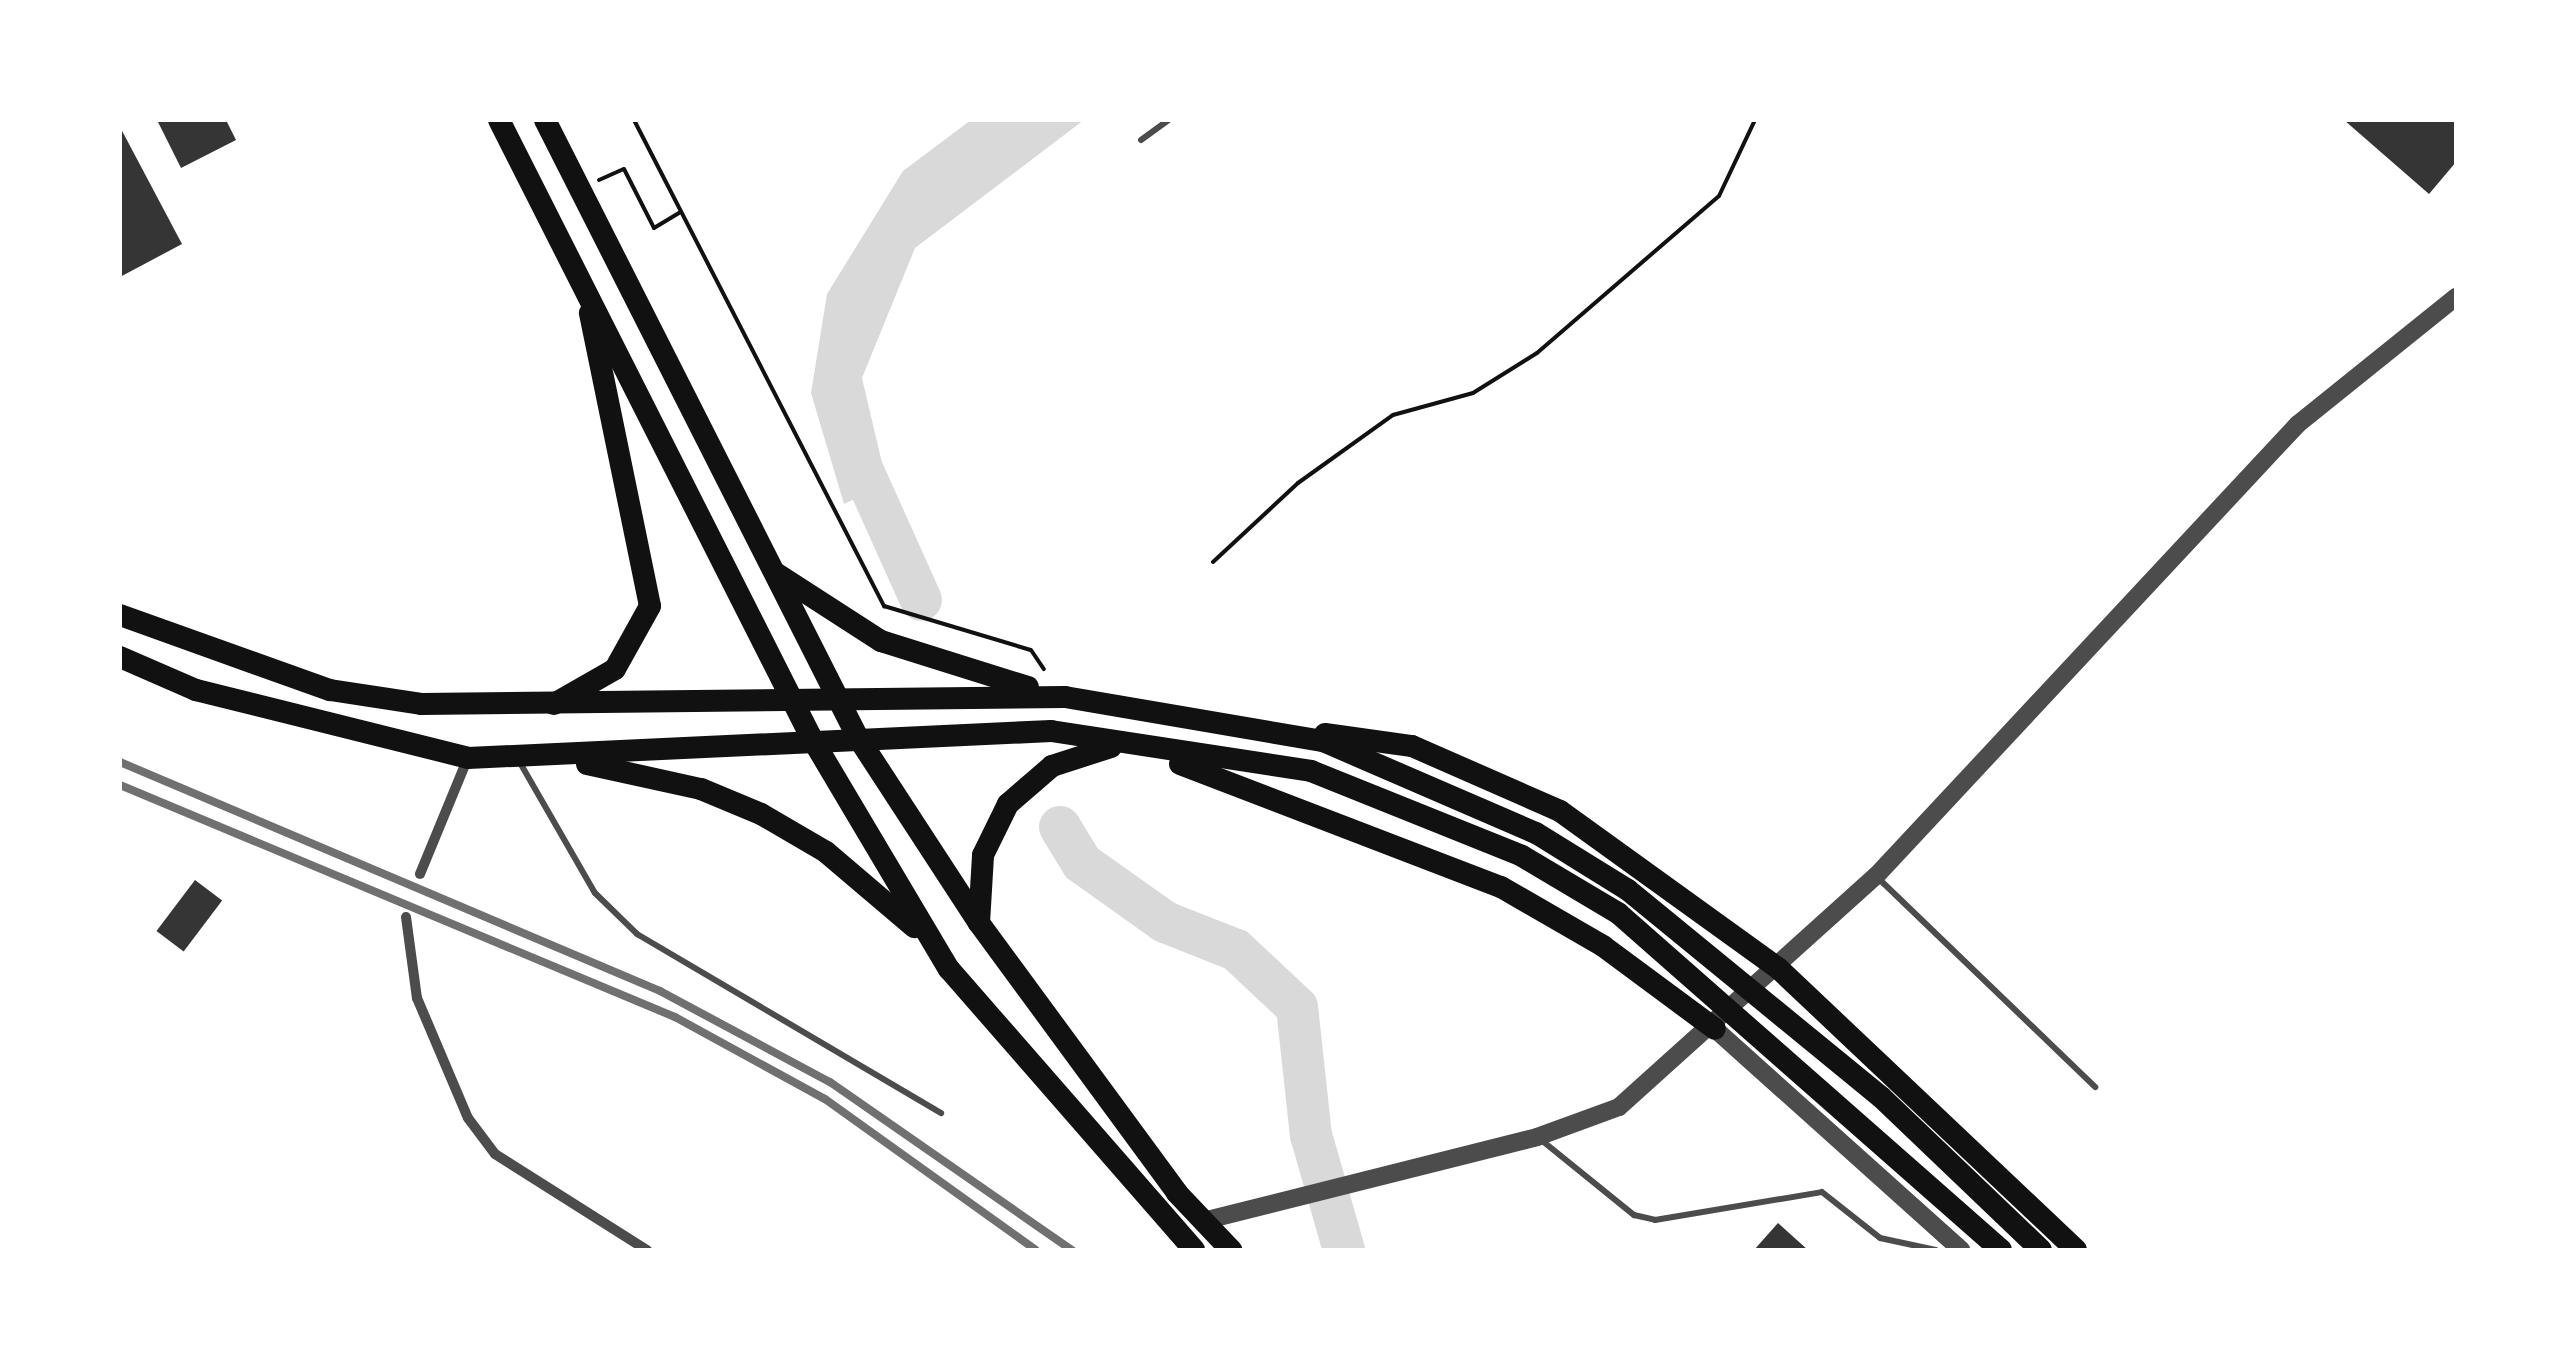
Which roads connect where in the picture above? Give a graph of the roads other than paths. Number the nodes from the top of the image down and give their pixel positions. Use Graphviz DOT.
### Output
graph roads {
  1 [pos="499,120"];
  2 [pos="546,120"];
  3 [pos="1169,120"];
  4 [pos="1141,140"];
  5 [pos="581,276"];
  6 [pos="2456,298"];
  7 [pos="771,569"];
  8 [pos="120,615"];
  9 [pos="120,656"];
  10 [pos="1065,697"];
  11 [pos="839,698"];
  12 [pos="792,700"];
  13 [pos="552,706"];
  14 [pos="1154,709"];
  15 [pos="857,736"];
  16 [pos="811,737"];
  17 [pos="1130,747"];
  18 [pos="468,758"];
  19 [pos="564,759"];
  20 [pos="518,760"];
  21 [pos="420,874"];
  22 [pos="1876,876"];
  23 [pos="406,917"];
  24 [pos="979,923"];
  25 [pos="1778,968"];
  26 [pos="949,969"];
  27 [pos="1715,1029"];
  28 [pos="2095,1088"];
  29 [pos="941,1112"];
  30 [pos="1538,1136"];
  31 [pos="1203,1221"];
  32 [pos="647,1250"];
  33 [pos="1194,1250"];
  34 [pos="1231,1250"];
  35 [pos="1936,1250"];
  36 [pos="1961,1250"];
  37 [pos="2001,1250"];
  38 [pos="2041,1250"];
  39 [pos="2076,1250"];
  1 -- 5 [label="highway"];
  2 -- 7 [label="highway"];
  3 -- 4 [label="lane"];
  5 -- 12 [label="highway"];
  5 -- 13 [label="highway"];
  6 -- 22 [label="street"];
  7 -- 10 [label="highway"];
  7 -- 11 [label="highway"];
  8 -- 13 [label="highway"];
  9 -- 18 [label="highway"];
  10 -- 11 [label="highway"];
  10 -- 14 [label="highway"];
  11 -- 12 [label="highway"];
  11 -- 15 [label="highway"];
  12 -- 13 [label="highway"];
  12 -- 16 [label="highway"];
  14 -- 25 [label="highway"];
  14 -- 38 [label="highway"];
  15 -- 16 [label="highway"];
  15 -- 17 [label="highway"];
  15 -- 24 [label="highway"];
  16 -- 19 [label="highway"];
  16 -- 26 [label="highway"];
  17 -- 24 [label="highway"];
  17 -- 27 [label="highway"];
  17 -- 37 [label="highway"];
  18 -- 20 [label="highway"];
  18 -- 21 [label="street"];
  19 -- 20 [label="highway"];
  19 -- 26 [label="highway"];
  20 -- 29 [label="lane"];
  22 -- 25 [label="street"];
  22 -- 28 [label="lane"];
  23 -- 32 [label="street"];
  24 -- 31 [label="highway"];
  25 -- 27 [label="street"];
  25 -- 39 [label="highway"];
  26 -- 33 [label="highway"];
  27 -- 30 [label="street"];
  27 -- 36 [label="street"];
  30 -- 31 [label="street"];
  30 -- 35 [label="lane"];
  31 -- 34 [label="highway"];
}
